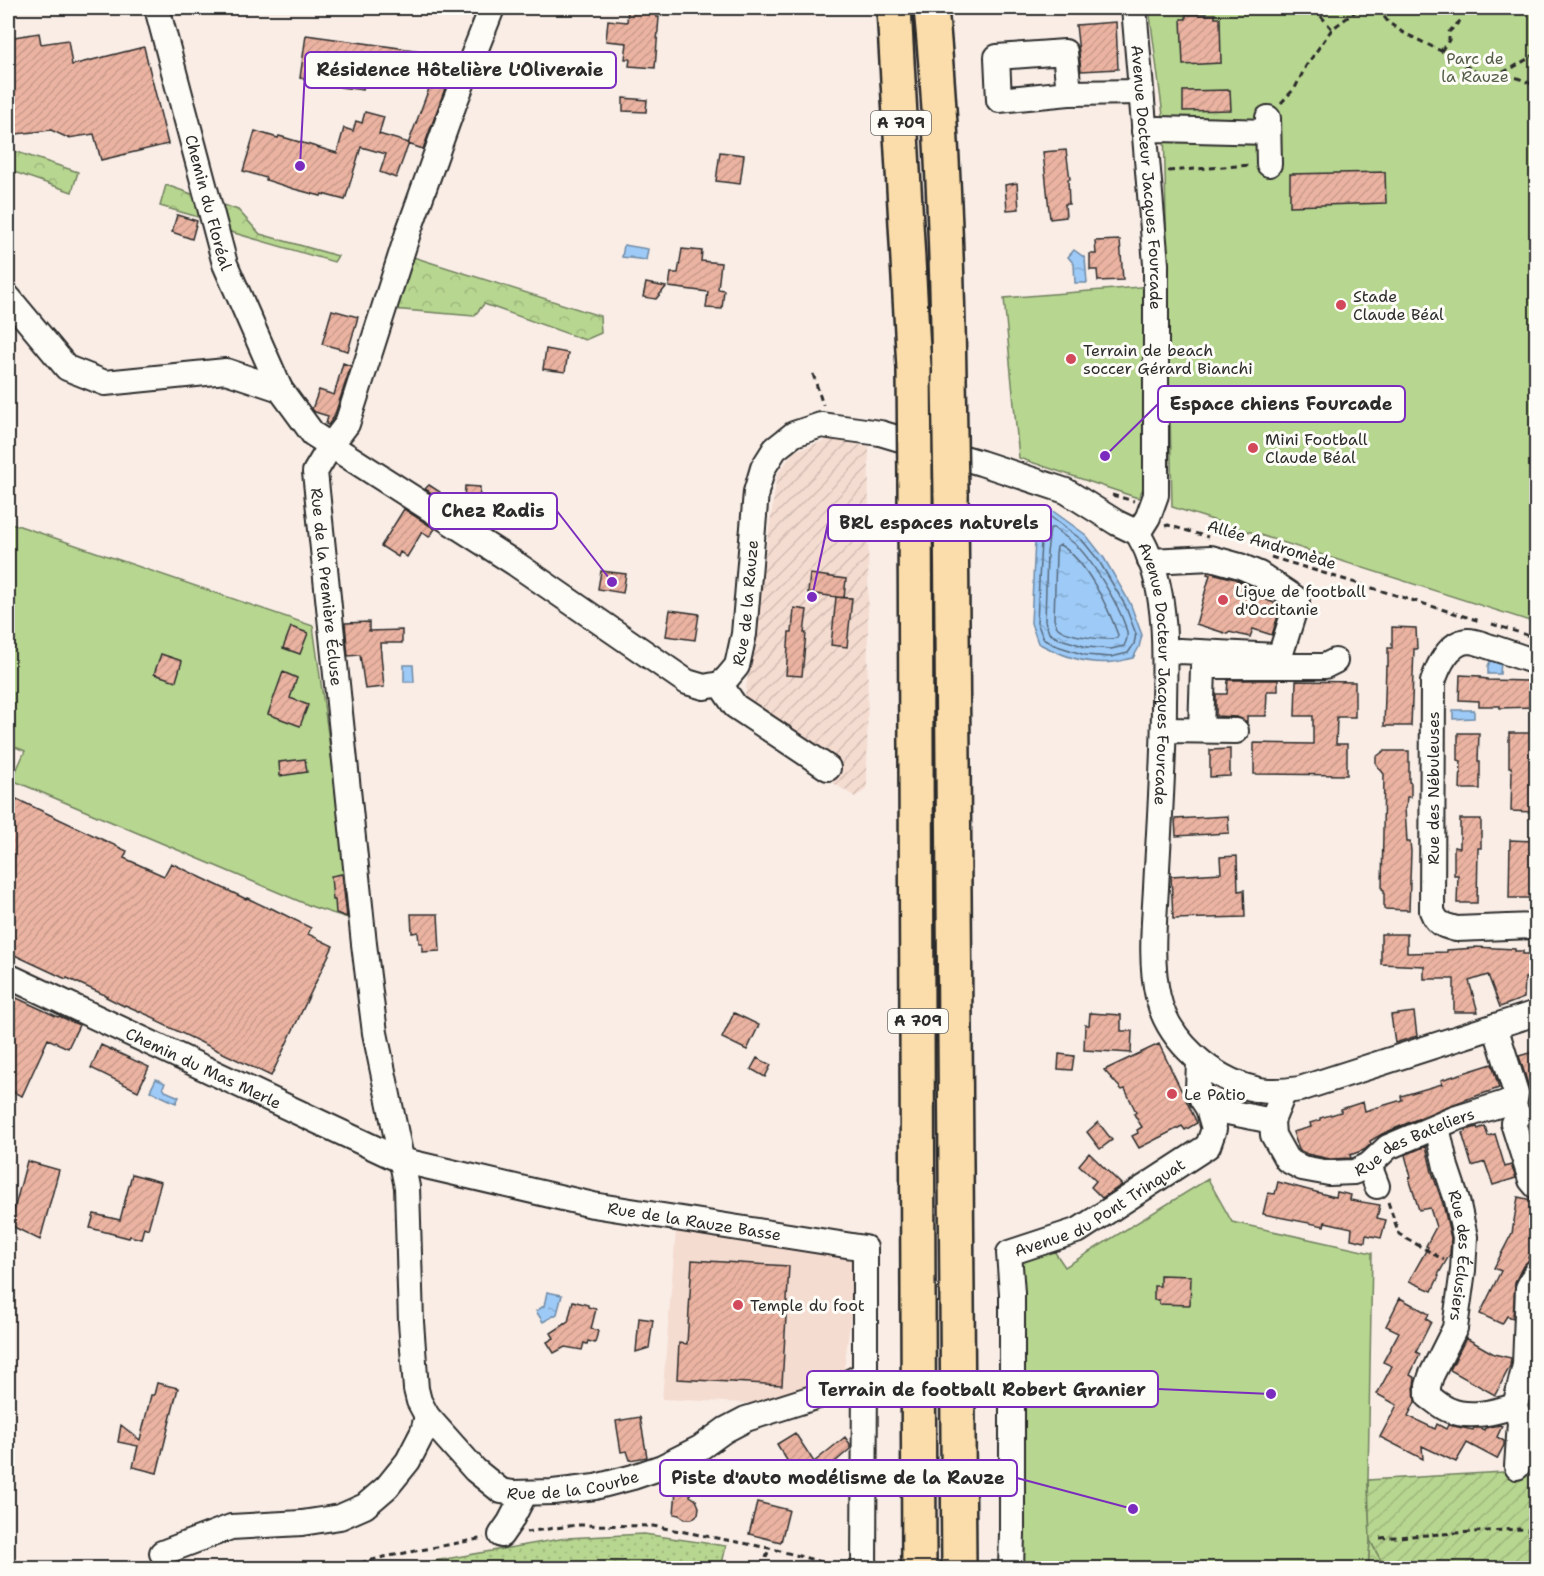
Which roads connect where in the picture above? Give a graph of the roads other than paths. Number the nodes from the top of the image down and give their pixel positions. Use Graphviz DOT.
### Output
graph roads {
  1 [pos="157,8"];
  2 [pos="492,8"];
  3 [pos="894,8"];
  4 [pos="931,8"];
  5 [pos="955,8"];
  6 [pos="1134,8"];
  7 [pos="938,83"];
  8 [pos="1141,92"];
  9 [pos="1069,93"];
  10 [pos="1144,131"];
  11 [pos="1269,164"];
  12 [pos="8,297"];
  13 [pos="279,389"];
  14 [pos="331,445"];
  15 [pos="1138,533"];
  16 [pos="1150,561"];
  17 [pos="1164,652"];
  18 [pos="1335,661"];
  19 [pos="1536,662"];
  20 [pos="720,684"];
  21 [pos="1164,730"];
  22 [pos="1201,730"];
  23 [pos="1236,731"];
  24 [pos="828,768"];
  25 [pos="1536,926"];
  26 [pos="8,976"];
  27 [pos="1536,1013"];
  28 [pos="1495,1026"];
  29 [pos="1200,1061"];
  30 [pos="1284,1092"];
  31 [pos="1209,1108"];
  32 [pos="1523,1113"];
  33 [pos="1272,1121"];
  34 [pos="1437,1127"];
  35 [pos="400,1160"];
  36 [pos="1536,1186"];
  37 [pos="1536,1272"];
  38 [pos="865,1374"];
  39 [pos="1515,1406"];
  40 [pos="427,1416"];
  41 [pos="1516,1467"];
  42 [pos="525,1493"];
  43 [pos="501,1535"];
  44 [pos="162,1553"];
  45 [pos="919,1565"];
  46 [pos="864,1569"];
  47 [pos="959,1569"];
  48 [pos="1011,1569"];
  1 -- 13 [label="street, Chemin du Floréal"];
  2 -- 14 [label="street, Rue de la Première Écluse"];
  3 -- 45 [label="highway, A 709, bridge"];
  4 -- 7 [label="highway, A 709"];
  5 -- 7 [label="highway"];
  6 -- 8 [label="street, Avenue Docteur Jacques Fourcade"];
  7 -- 47 [label="highway, A 709, bridge"];
  8 -- 9 [label="street"];
  8 -- 10 [label="street, Avenue Docteur Jacques Fourcade"];
  10 -- 11 [label="street"];
  10 -- 15 [label="street, Avenue Docteur Jacques Fourcade"];
  12 -- 13 [label="street"];
  13 -- 14 [label="street, Chemin du Floréal"];
  14 -- 20 [label="street, Rue de la Rauze"];
  14 -- 35 [label="street, Rue de la Première Écluse"];
  15 -- 16 [label="street, Avenue Docteur Jacques Fourcade"];
  15 -- 20 [label="street, Rue de la Rauze"];
  16 -- 17 [label="street, Avenue Docteur Jacques Fourcade"];
  16 -- 17 [label="street"];
  17 -- 21 [label="street, Avenue Docteur Jacques Fourcade"];
  18 -- 22 [label="street"];
  19 -- 25 [label="street, Rue des Nébuleuses"];
  20 -- 24 [label="street"];
  21 -- 22 [label="street"];
  21 -- 29 [label="street, Avenue Docteur Jacques Fourcade"];
  22 -- 23 [label="street"];
  26 -- 35 [label="street, Chemin du Mas Merle"];
  27 -- 28 [label="street"];
  28 -- 30 [label="street"];
  28 -- 32 [label="street"];
  29 -- 30 [label="street, Avenue Docteur Jacques Fourcade"];
  29 -- 31 [label="street"];
  30 -- 33 [label="street"];
  31 -- 33 [label="street"];
  31 -- 48 [label="street, Avenue du Pont Trinquat"];
  32 -- 34 [label="street, Rue des Bateliers"];
  32 -- 36 [label="street"];
  33 -- 34 [label="street, Rue des Bateliers"];
  34 -- 39 [label="street, Rue des Éclusiers"];
  35 -- 38 [label="street, Rue de la Rauze Basse"];
  35 -- 40 [label="street, Rue de la Courbe"];
  37 -- 39 [label="street"];
  38 -- 42 [label="street, Rue de la Courbe"];
  38 -- 46 [label="street"];
  39 -- 41 [label="street"];
  40 -- 42 [label="street, Rue de la Courbe"];
  40 -- 44 [label="street"];
  42 -- 43 [label="street"];
}
